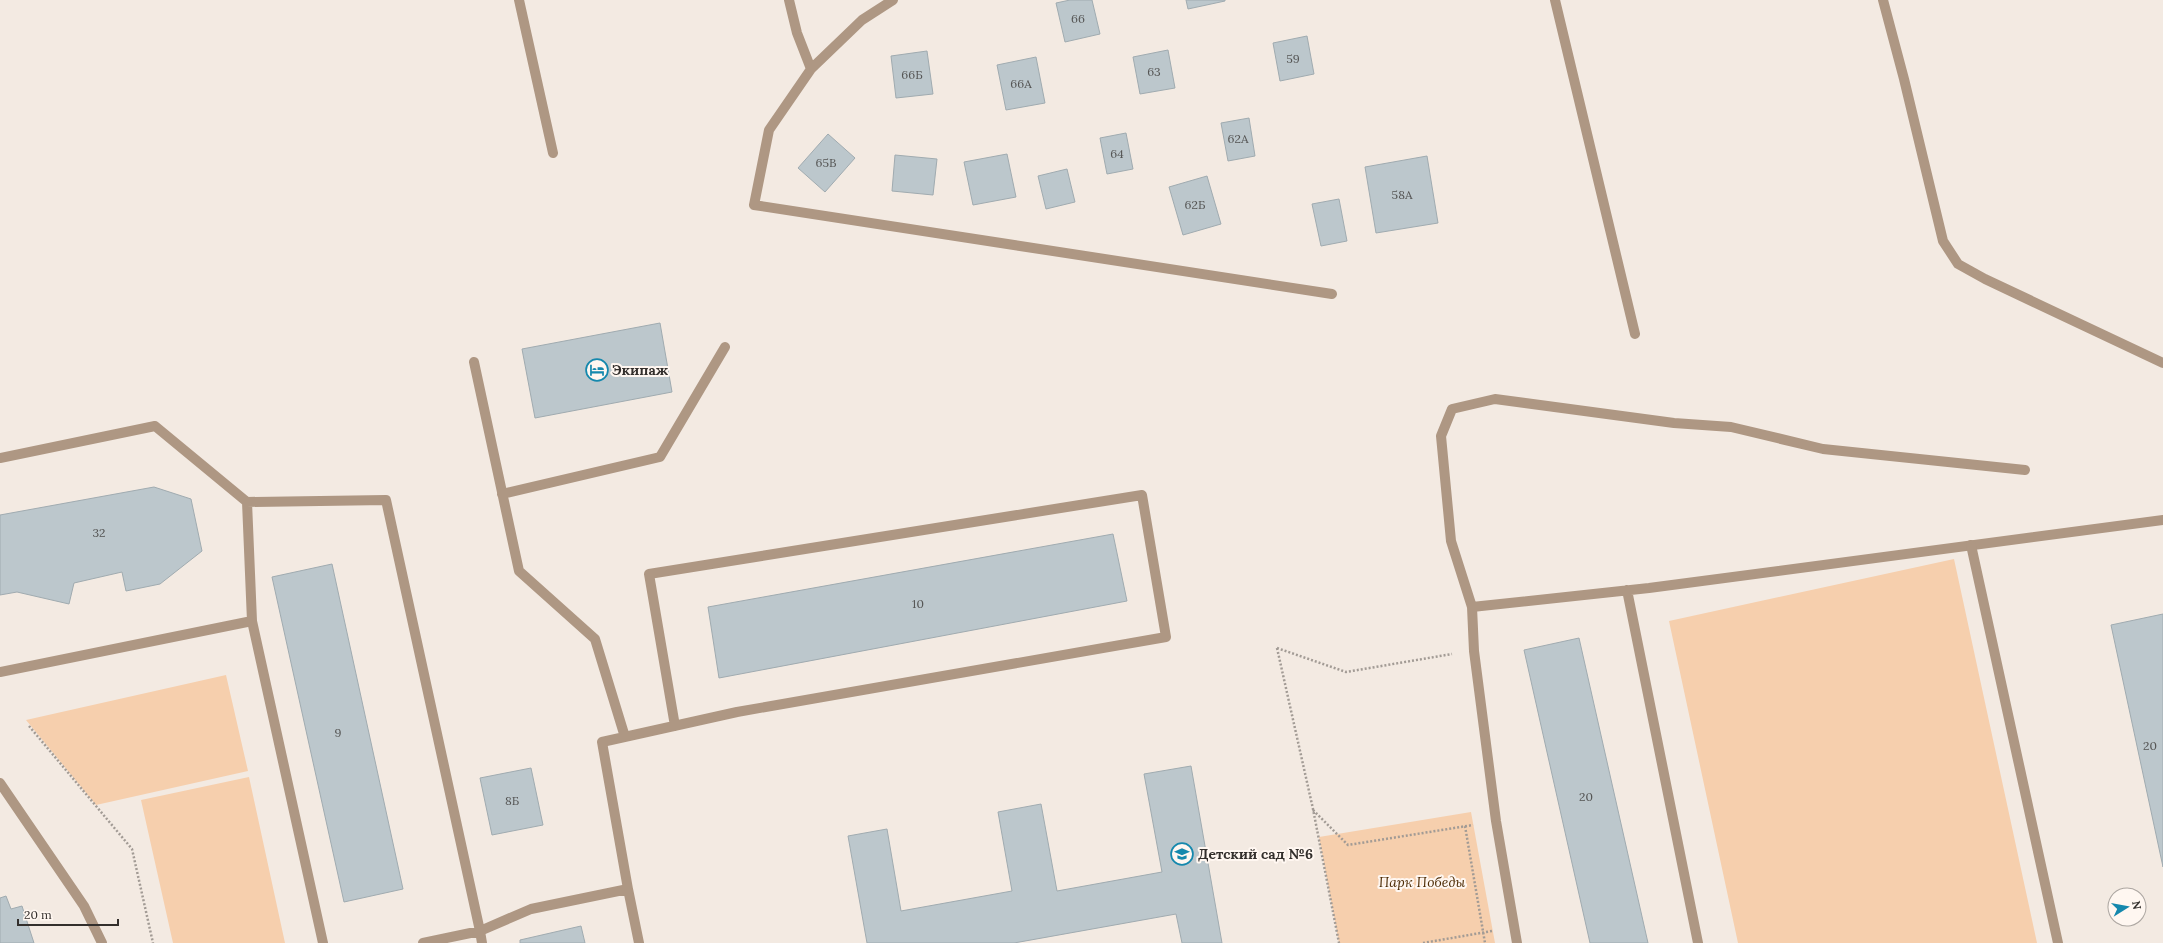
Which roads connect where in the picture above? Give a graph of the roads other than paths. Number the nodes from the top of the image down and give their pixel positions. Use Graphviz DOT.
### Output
graph roads {
  1 [pos="519,0"];
  2 [pos="789,0"];
  3 [pos="893,0"];
  4 [pos="1555,0"];
  5 [pos="1883,0"];
  6 [pos="811,69"];
  7 [pos="553,153"];
  8 [pos="1332,294"];
  9 [pos="1635,334"];
  10 [pos="725,347"];
  11 [pos="474,362"];
  12 [pos="2163,363"];
  13 [pos="0,458"];
  14 [pos="2025,470"];
  15 [pos="502,494"];
  16 [pos="247,502"];
  17 [pos="2163,520"];
  18 [pos="1972,545"];
  19 [pos="1627,590"];
  20 [pos="1472,607"];
  21 [pos="252,621"];
  22 [pos="0,672"];
  23 [pos="675,726"];
  24 [pos="626,737"];
  25 [pos="0,783"];
  26 [pos="628,890"];
  27 [pos="480,931"];
  28 [pos="102,943"];
  29 [pos="323,943"];
  30 [pos="423,943"];
  31 [pos="482,943"];
  32 [pos="639,943"];
  33 [pos="1517,943"];
  34 [pos="1698,943"];
  35 [pos="2058,943"];
  1 -- 7 [label="street"];
  2 -- 6 [label="street"];
  3 -- 6 [label="street"];
  4 -- 9 [label="street"];
  5 -- 12 [label="street"];
  6 -- 8 [label="street"];
  10 -- 15 [label="street"];
  11 -- 15 [label="street"];
  13 -- 16 [label="street"];
  14 -- 20 [label="street"];
  15 -- 24 [label="street"];
  16 -- 21 [label="street"];
  16 -- 27 [label="street"];
  17 -- 18 [label="street"];
  18 -- 19 [label="street"];
  18 -- 35 [label="street"];
  19 -- 20 [label="street"];
  19 -- 34 [label="street"];
  20 -- 33 [label="street"];
  21 -- 22 [label="street"];
  21 -- 29 [label="street"];
  23 -- 23 [label="street"];
  23 -- 24 [label="street"];
  24 -- 26 [label="street"];
  25 -- 28 [label="street"];
  26 -- 27 [label="street"];
  26 -- 32 [label="street"];
  27 -- 30 [label="street"];
  27 -- 31 [label="street"];
}
